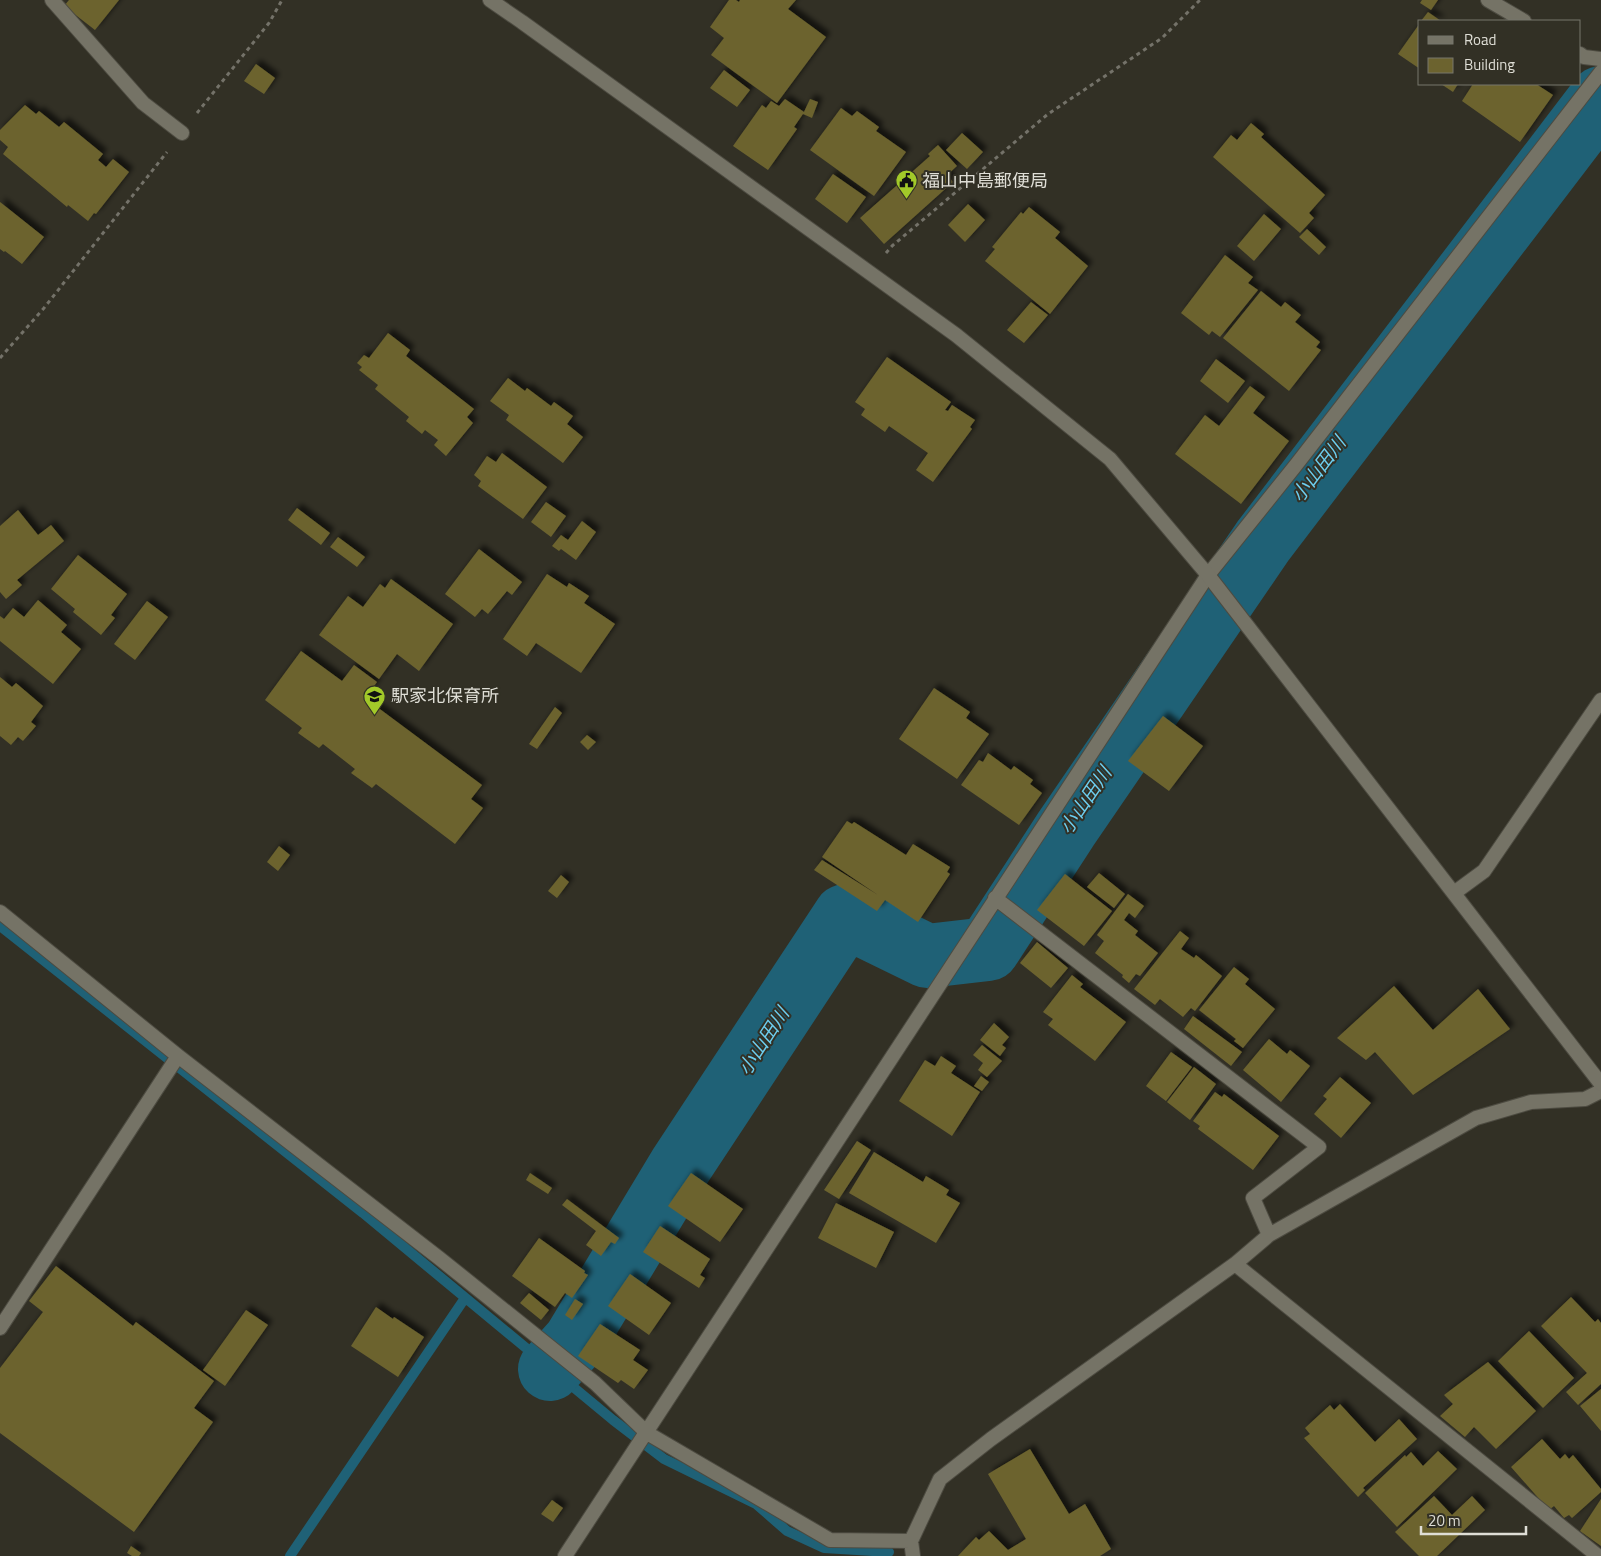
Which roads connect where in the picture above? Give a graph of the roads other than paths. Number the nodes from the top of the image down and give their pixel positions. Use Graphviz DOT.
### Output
graph roads {
  1 [pos="52,0"];
  2 [pos="490,0"];
  3 [pos="1488,0"];
  4 [pos="1522,20"];
  5 [pos="1581,55"];
  6 [pos="1601,59"];
  7 [pos="1601,72"];
  8 [pos="182,133"];
  9 [pos="1208,574"];
  10 [pos="1601,700"];
  11 [pos="1454,893"];
  12 [pos="995,898"];
  13 [pos="0,912"];
  14 [pos="178,1056"];
  15 [pos="1601,1084"];
  16 [pos="1601,1091"];
  17 [pos="1269,1235"];
  18 [pos="1235,1264"];
  19 [pos="0,1328"];
  20 [pos="647,1433"];
  21 [pos="911,1541"];
  22 [pos="565,1556"];
  23 [pos="913,1556"];
  24 [pos="1598,1556"];
  1 -- 8 [label="street"];
  2 -- 9 [label="street"];
  3 -- 4 [label="street"];
  5 -- 6 [label="street"];
  7 -- 9 [label="street"];
  9 -- 11 [label="street"];
  9 -- 12 [label="street"];
  10 -- 11 [label="street"];
  11 -- 15 [label="street"];
  12 -- 17 [label="street"];
  12 -- 20 [label="street"];
  13 -- 14 [label="street"];
  14 -- 19 [label="street"];
  14 -- 20 [label="street"];
  16 -- 17 [label="street"];
  17 -- 18 [label="street"];
  18 -- 21 [label="street"];
  18 -- 24 [label="street"];
  20 -- 21 [label="street"];
  20 -- 22 [label="street"];
  21 -- 23 [label="street"];
}
